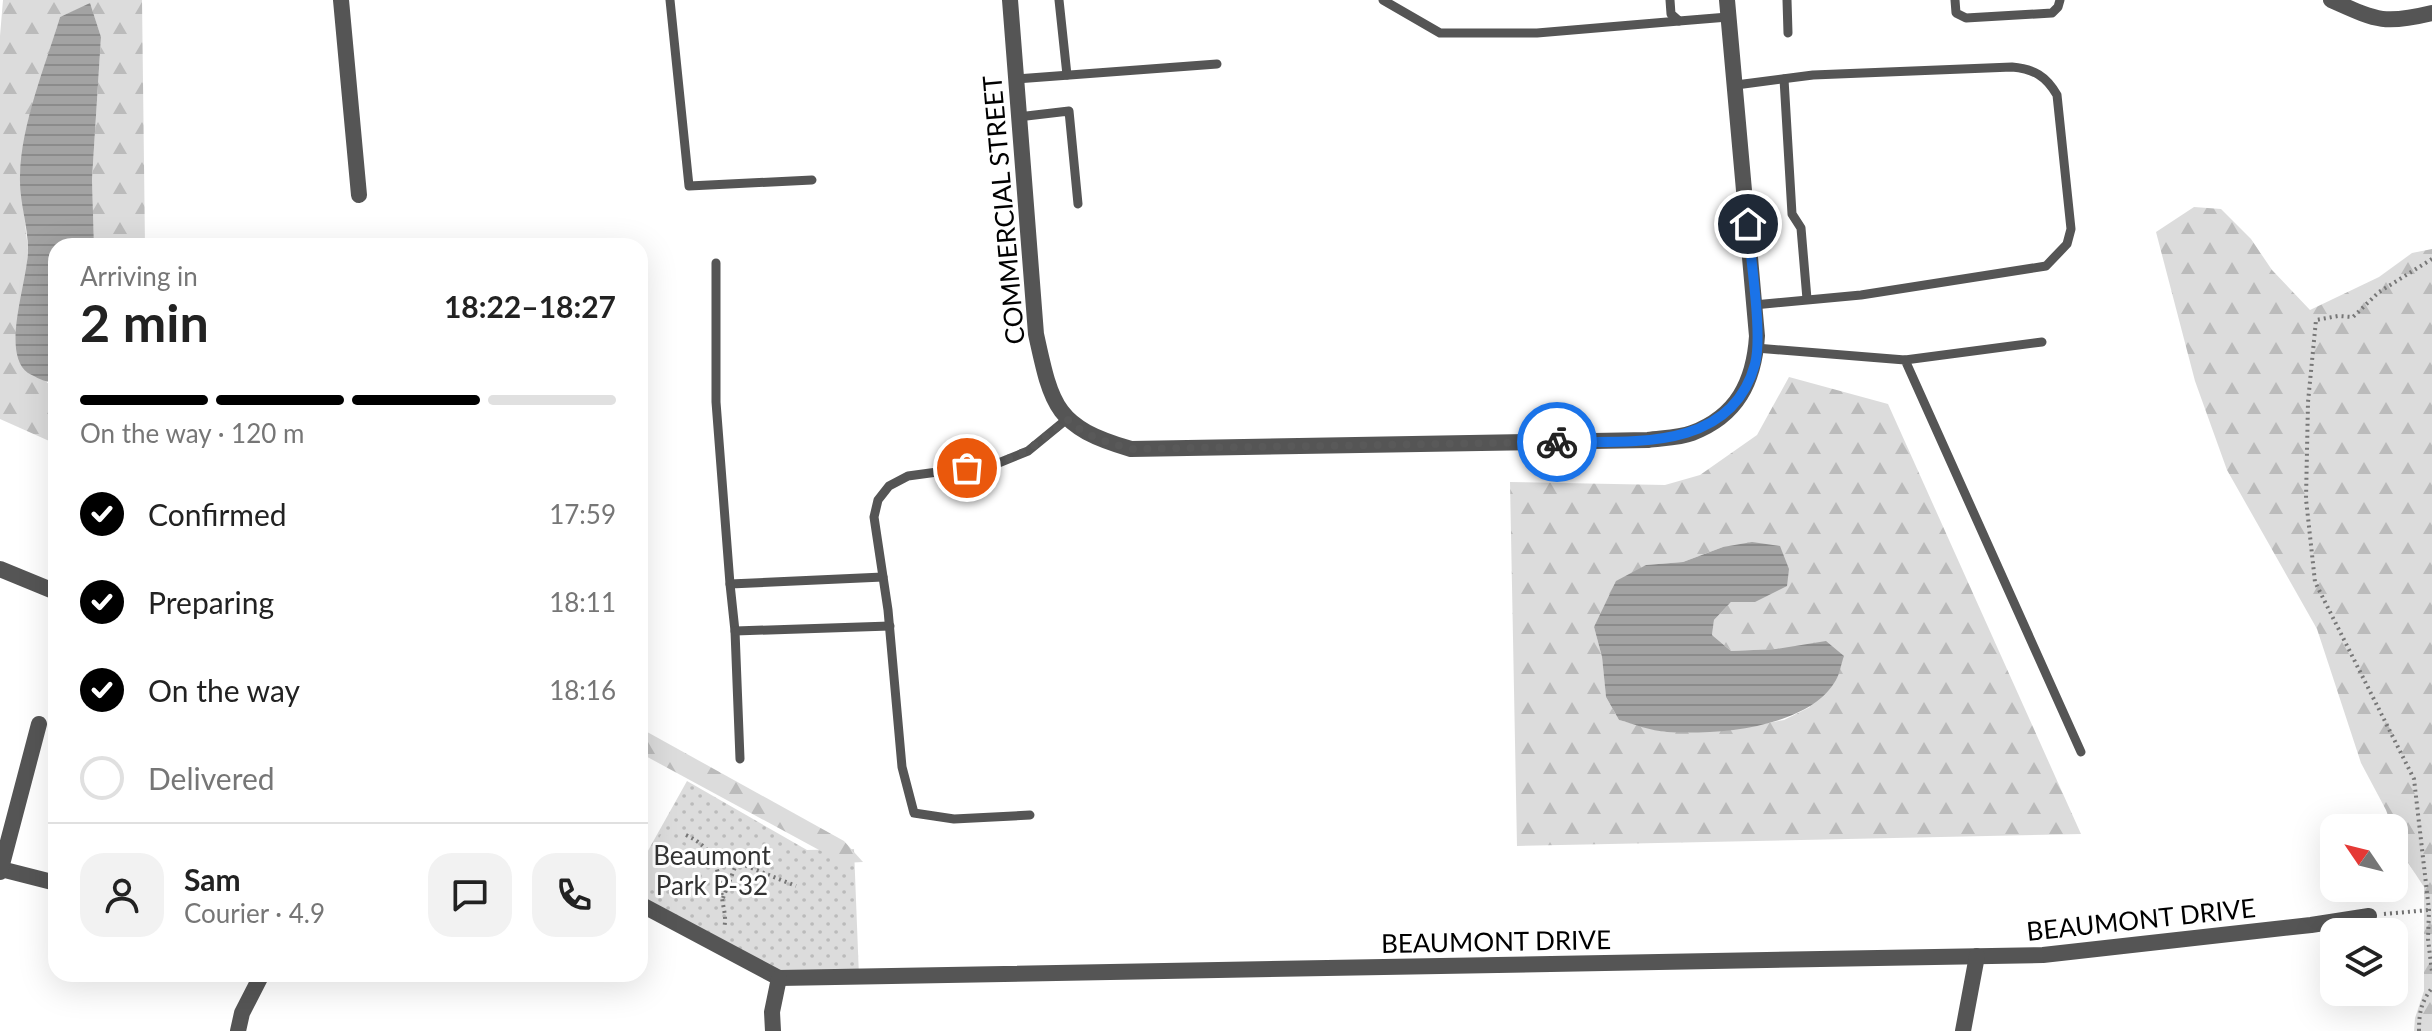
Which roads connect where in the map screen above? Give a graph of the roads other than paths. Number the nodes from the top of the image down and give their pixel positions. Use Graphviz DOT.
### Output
graph roads {
  1 [pos="341,0"];
  2 [pos="670,0"];
  3 [pos="1010,0"];
  4 [pos="1059,0"];
  5 [pos="1383,0"];
  6 [pos="1670,0"];
  7 [pos="1727,0"];
  8 [pos="1787,0"];
  9 [pos="1955,0"];
  10 [pos="2060,0"];
  11 [pos="2331,0"];
  12 [pos="2432,13"];
  13 [pos="1728,17"];
  14 [pos="1679,21"];
  15 [pos="1788,33"];
  16 [pos="1217,64"];
  17 [pos="1067,75"];
  18 [pos="1016,79"];
  19 [pos="1784,79"];
  20 [pos="1736,85"];
  21 [pos="1018,117"];
  22 [pos="812,180"];
  23 [pos="359,195"];
  24 [pos="1078,204"];
  25 [pos="716,263"];
  26 [pos="1807,299"];
  27 [pos="1754,305"];
  28 [pos="2042,342"];
  29 [pos="1756,348"];
  30 [pos="1905,360"];
  31 [pos="1064,415"];
  32 [pos="0,569"];
  33 [pos="883,577"];
  34 [pos="730,584"];
  35 [pos="48,589"];
  36 [pos="890,626"];
  37 [pos="735,631"];
  38 [pos="39,724"];
  39 [pos="2081,752"];
  40 [pos="740,759"];
  41 [pos="1030,815"];
  42 [pos="0,871"];
  43 [pos="48,881"];
  44 [pos="648,908"];
  45 [pos="2369,916"];
  46 [pos="1977,956"];
  47 [pos="779,978"];
  48 [pos="258,982"];
  49 [pos="238,1031"];
  50 [pos="773,1031"];
  51 [pos="1963,1031"];
  1 -- 23 [label="street"];
  2 -- 22 [label="lane"];
  3 -- 18 [label="street, COMMERCIAL STREET"];
  4 -- 17 [label="lane"];
  5 -- 14 [label="lane"];
  6 -- 14 [label="lane"];
  7 -- 13 [label="street"];
  8 -- 15 [label="lane"];
  9 -- 10 [label="lane"];
  11 -- 12 [label="street"];
  13 -- 14 [label="lane"];
  13 -- 20 [label="street"];
  16 -- 17 [label="lane"];
  17 -- 18 [label="lane"];
  18 -- 21 [label="street, COMMERCIAL STREET"];
  19 -- 20 [label="lane"];
  19 -- 26 [label="lane"];
  19 -- 26 [label="lane"];
  20 -- 27 [label="street"];
  21 -- 24 [label="lane"];
  21 -- 31 [label="street, COMMERCIAL STREET"];
  25 -- 34 [label="lane"];
  26 -- 27 [label="lane"];
  27 -- 29 [label="street"];
  28 -- 30 [label="lane"];
  29 -- 30 [label="lane"];
  29 -- 31 [label="street"];
  30 -- 39 [label="lane"];
  31 -- 33 [label="lane"];
  32 -- 35 [label="street"];
  33 -- 34 [label="lane"];
  33 -- 36 [label="lane"];
  34 -- 37 [label="lane"];
  36 -- 37 [label="lane"];
  36 -- 41 [label="lane"];
  37 -- 40 [label="lane"];
  38 -- 42 [label="street"];
  42 -- 43 [label="street"];
  44 -- 47 [label="street, BEAUMONT DRIVE"];
  45 -- 46 [label="street, BEAUMONT DRIVE"];
  46 -- 47 [label="street, BEAUMONT DRIVE"];
  46 -- 51 [label="street"];
  47 -- 50 [label="street"];
  48 -- 49 [label="street"];
}
